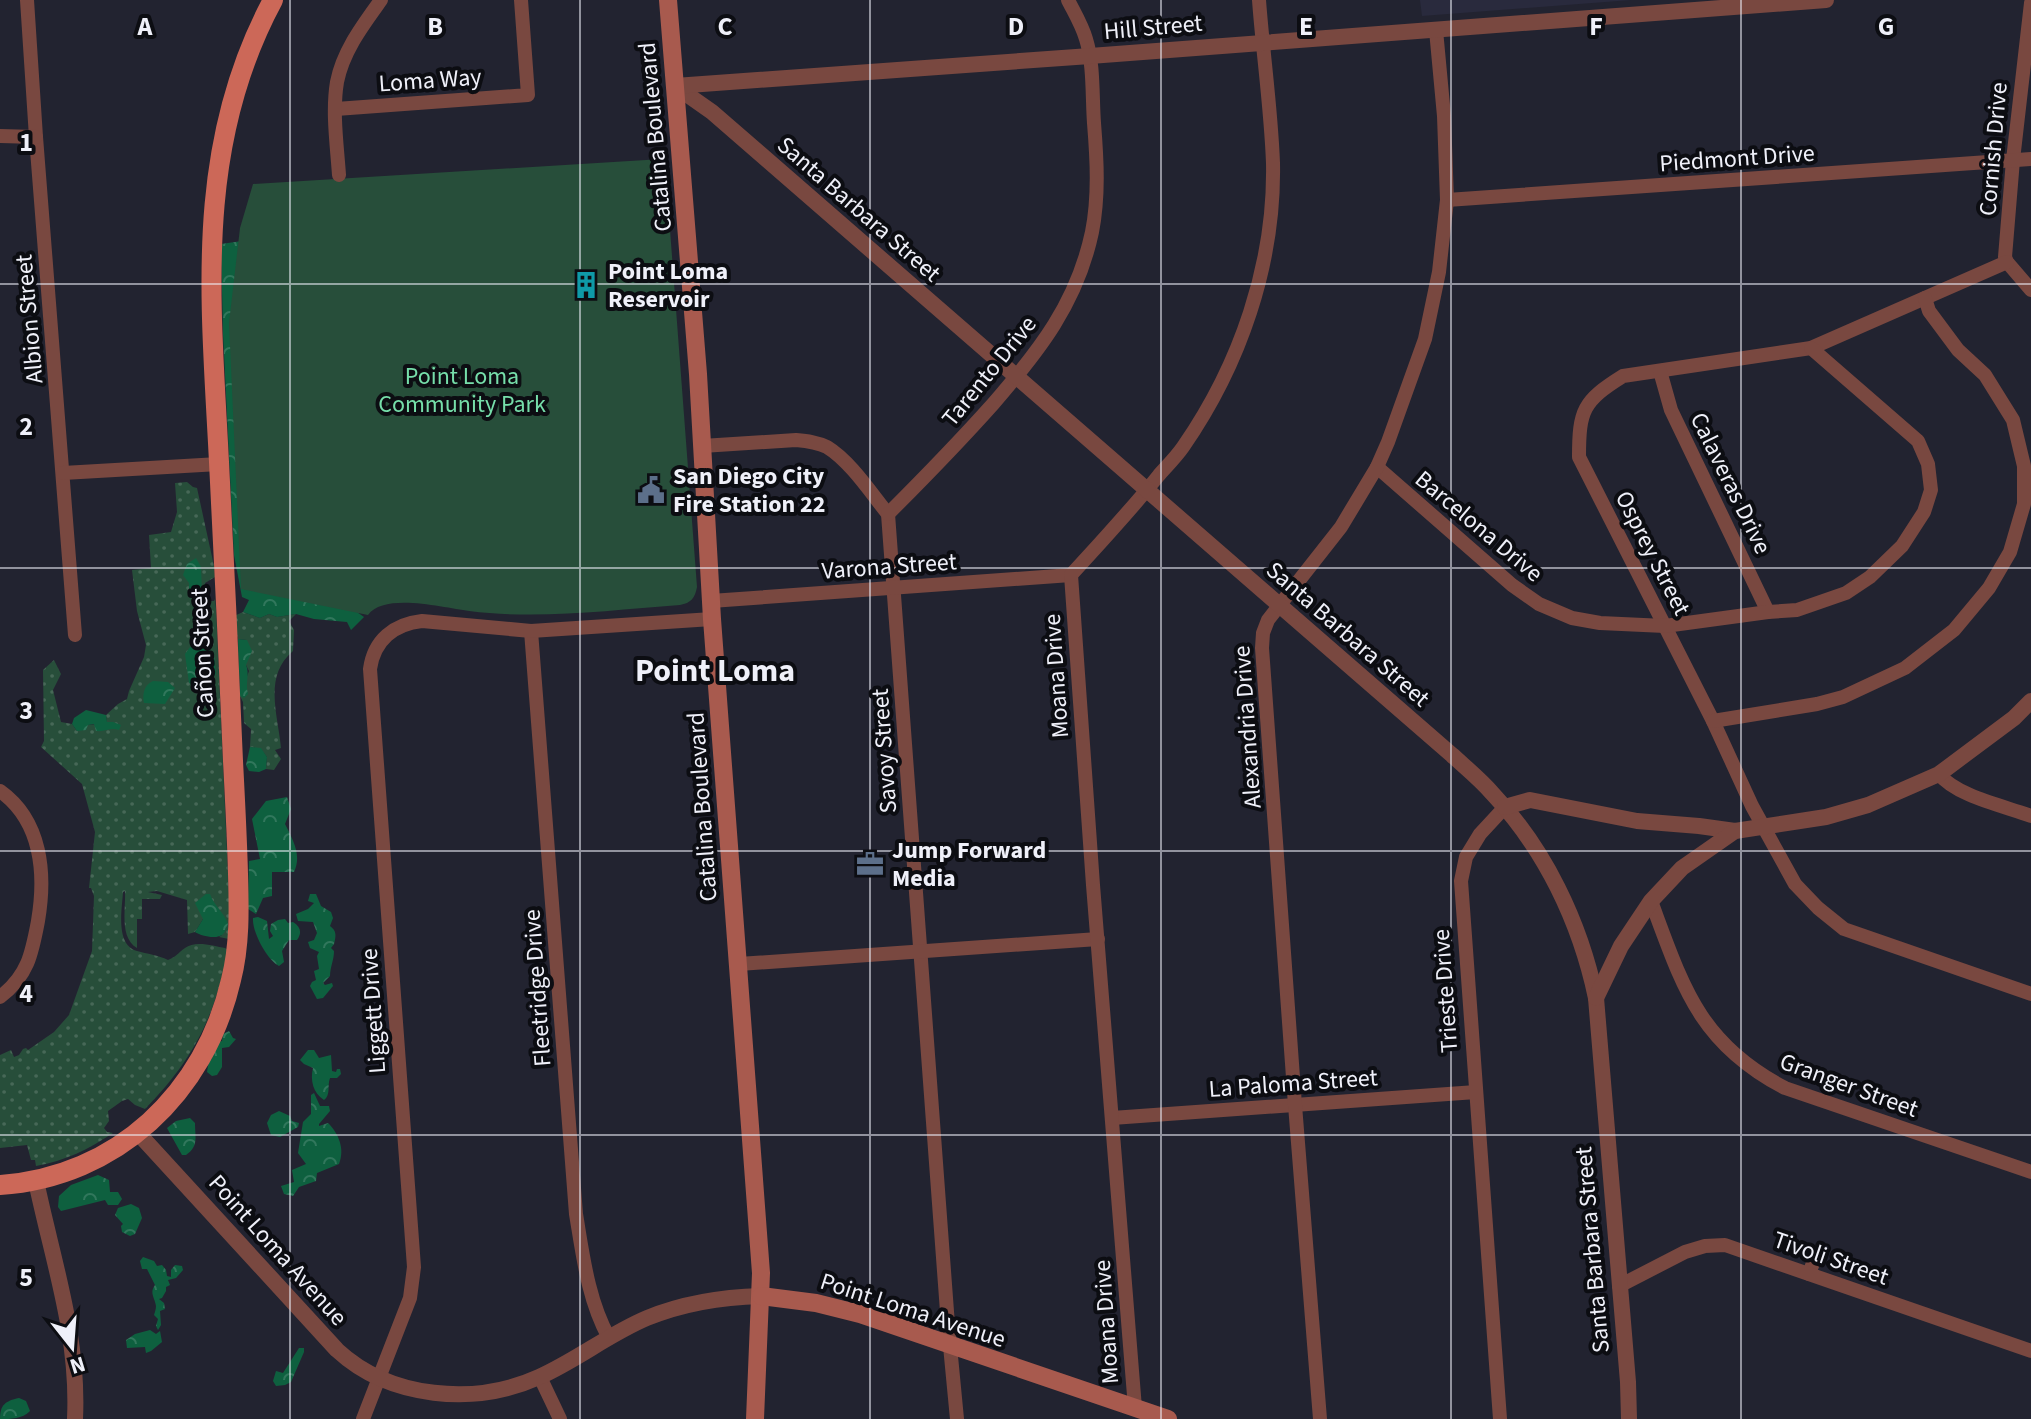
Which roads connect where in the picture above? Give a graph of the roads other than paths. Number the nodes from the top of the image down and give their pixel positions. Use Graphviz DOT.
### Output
graph roads {
  1 [pos="27,0"];
  2 [pos="273,0"];
  3 [pos="381,0"];
  4 [pos="521,0"];
  5 [pos="668,0"];
  6 [pos="1068,0"];
  7 [pos="1259,0"];
  8 [pos="1826,0"];
  9 [pos="2031,3"];
  10 [pos="1436,30"];
  11 [pos="1263,42"];
  12 [pos="1090,56"];
  13 [pos="675,86"];
  14 [pos="336,109"];
  15 [pos="0,136"];
  16 [pos="36,137"];
  17 [pos="2031,159"];
  18 [pos="2013,160"];
  19 [pos="339,175"];
  20 [pos="1447,200"];
  21 [pos="2007,262"];
  22 [pos="2031,290"];
  23 [pos="1925,298"];
  24 [pos="1811,348"];
  25 [pos="1660,371"];
  26 [pos="1016,377"];
  27 [pos="702,446"];
  28 [pos="219,464"];
  29 [pos="1377,467"];
  30 [pos="63,473"];
  31 [pos="1147,491"];
  32 [pos="888,514"];
  33 [pos="1071,575"];
  34 [pos="894,587"];
  35 [pos="1279,605"];
  36 [pos="712,610"];
  37 [pos="1768,612"];
  38 [pos="422,621"];
  39 [pos="1665,626"];
  40 [pos="531,631"];
  41 [pos="75,635"];
  42 [pos="2031,701"];
  43 [pos="1713,721"];
  44 [pos="1939,774"];
  45 [pos="0,791"];
  46 [pos="1505,807"];
  47 [pos="2031,816"];
  48 [pos="1765,827"];
  49 [pos="1735,831"];
  50 [pos="1651,901"];
  51 [pos="1098,939"];
  52 [pos="920,952"];
  53 [pos="739,964"];
  54 [pos="2031,994"];
  55 [pos="0,997"];
  56 [pos="1596,998"];
  57 [pos="1476,1092"];
  58 [pos="1295,1105"];
  59 [pos="1112,1118"];
  60 [pos="138,1133"];
  61 [pos="2031,1172"];
  62 [pos="36,1181"];
  63 [pos="0,1185"];
  64 [pos="1817,1252"];
  65 [pos="1809,1274"];
  66 [pos="1619,1286"];
  67 [pos="761,1296"];
  68 [pos="609,1338"];
  69 [pos="950,1346"];
  70 [pos="2031,1351"];
  71 [pos="540,1377"];
  72 [pos="380,1378"];
  73 [pos="1135,1408"];
  74 [pos="75,1419"];
  75 [pos="363,1419"];
  76 [pos="560,1419"];
  77 [pos="755,1419"];
  78 [pos="957,1419"];
  79 [pos="1168,1419"];
  80 [pos="1320,1419"];
  81 [pos="1500,1419"];
  82 [pos="1629,1419"];
  1 -- 16 [label="street, Albion Street"];
  2 -- 28 [label="main road, Cañon Street"];
  3 -- 14 [label="street"];
  4 -- 14 [label="street, Loma Way"];
  5 -- 13 [label="main road, Catalina Boulevard"];
  6 -- 12 [label="street, Tarento Drive"];
  7 -- 11 [label="street"];
  8 -- 10 [label="street, Hill Street"];
  9 -- 18 [label="street, Cornish Drive"];
  10 -- 11 [label="street, Hill Street"];
  10 -- 20 [label="street, Alexandria Drive"];
  11 -- 12 [label="street, Hill Street"];
  11 -- 31 [label="street"];
  12 -- 13 [label="street, Hill Street"];
  12 -- 26 [label="street, Tarento Drive"];
  13 -- 26 [label="street, Santa Barbara Street"];
  13 -- 27 [label="main road, Catalina Boulevard"];
  14 -- 19 [label="street"];
  15 -- 16 [label="street"];
  16 -- 30 [label="street, Albion Street"];
  17 -- 18 [label="street, Piedmont Drive"];
  18 -- 20 [label="street, Piedmont Drive"];
  18 -- 21 [label="street, Cornish Drive"];
  20 -- 29 [label="street, Alexandria Drive"];
  21 -- 22 [label="street"];
  21 -- 23 [label="street, Osprey Street"];
  23 -- 24 [label="street, Osprey Street"];
  23 -- 43 [label="street"];
  24 -- 25 [label="street, Osprey Street"];
  24 -- 37 [label="street, Barcelona Drive"];
  25 -- 37 [label="street, Calaveras Drive"];
  25 -- 39 [label="street, Osprey Street"];
  26 -- 31 [label="street, Santa Barbara Street"];
  26 -- 32 [label="street, Tarento Drive"];
  27 -- 32 [label="street"];
  27 -- 36 [label="main road, Catalina Boulevard"];
  28 -- 30 [label="street"];
  28 -- 60 [label="main road, Cañon Street"];
  29 -- 35 [label="street, Alexandria Drive"];
  29 -- 39 [label="street, Barcelona Drive"];
  30 -- 41 [label="street, Albion Street"];
  31 -- 33 [label="street"];
  31 -- 35 [label="street, Santa Barbara Street"];
  32 -- 34 [label="street, Savoy Street"];
  33 -- 34 [label="street, Varona Street"];
  33 -- 51 [label="street, Moana Drive"];
  34 -- 36 [label="street, Varona Street"];
  34 -- 52 [label="street, Savoy Street"];
  35 -- 46 [label="street, Santa Barbara Street"];
  35 -- 58 [label="street, Alexandria Drive"];
  36 -- 40 [label="street, Varona Street"];
  36 -- 53 [label="main road, Catalina Boulevard"];
  37 -- 39 [label="street, Barcelona Drive"];
  38 -- 40 [label="street, Varona Street"];
  38 -- 72 [label="street, Liggett Drive"];
  39 -- 43 [label="street, Osprey Street"];
  40 -- 68 [label="street, Fleetridge Drive"];
  42 -- 44 [label="street"];
  43 -- 48 [label="street, Osprey Street"];
  44 -- 47 [label="street"];
  44 -- 48 [label="street"];
  45 -- 55 [label="street"];
  46 -- 49 [label="street"];
  46 -- 56 [label="street, Santa Barbara Street"];
  46 -- 57 [label="street, Trieste Drive"];
  48 -- 49 [label="street"];
  48 -- 54 [label="street, Osprey Street"];
  49 -- 50 [label="street"];
  50 -- 56 [label="street"];
  50 -- 61 [label="street, Granger Street"];
  51 -- 52 [label="street"];
  51 -- 59 [label="street, Moana Drive"];
  52 -- 53 [label="street"];
  52 -- 69 [label="street, Savoy Street"];
  53 -- 67 [label="main road, Catalina Boulevard"];
  56 -- 66 [label="street, Santa Barbara Street"];
  57 -- 58 [label="street, La Paloma Street"];
  57 -- 81 [label="street, Trieste Drive"];
  58 -- 59 [label="street, La Paloma Street"];
  58 -- 80 [label="street, Alexandria Drive"];
  59 -- 73 [label="street, Moana Drive"];
  60 -- 62 [label="main road, Cañon Street"];
  60 -- 72 [label="street, Point Loma Avenue"];
  62 -- 63 [label="main road, Cañon Street"];
  62 -- 74 [label="street"];
  64 -- 65 [label="street"];
  65 -- 66 [label="street, Tivoli Street"];
  65 -- 70 [label="street, Tivoli Street"];
  66 -- 82 [label="street, Santa Barbara Street"];
  67 -- 68 [label="street, Point Loma Avenue"];
  67 -- 69 [label="main road, Point Loma Avenue"];
  67 -- 77 [label="main road, Catalina Boulevard"];
  68 -- 71 [label="street, Point Loma Avenue"];
  69 -- 73 [label="main road, Point Loma Avenue"];
  69 -- 78 [label="street, Savoy Street"];
  71 -- 72 [label="street, Point Loma Avenue"];
  71 -- 76 [label="street"];
  72 -- 75 [label="street, Liggett Drive"];
  73 -- 79 [label="main road, Point Loma Avenue"];
}
